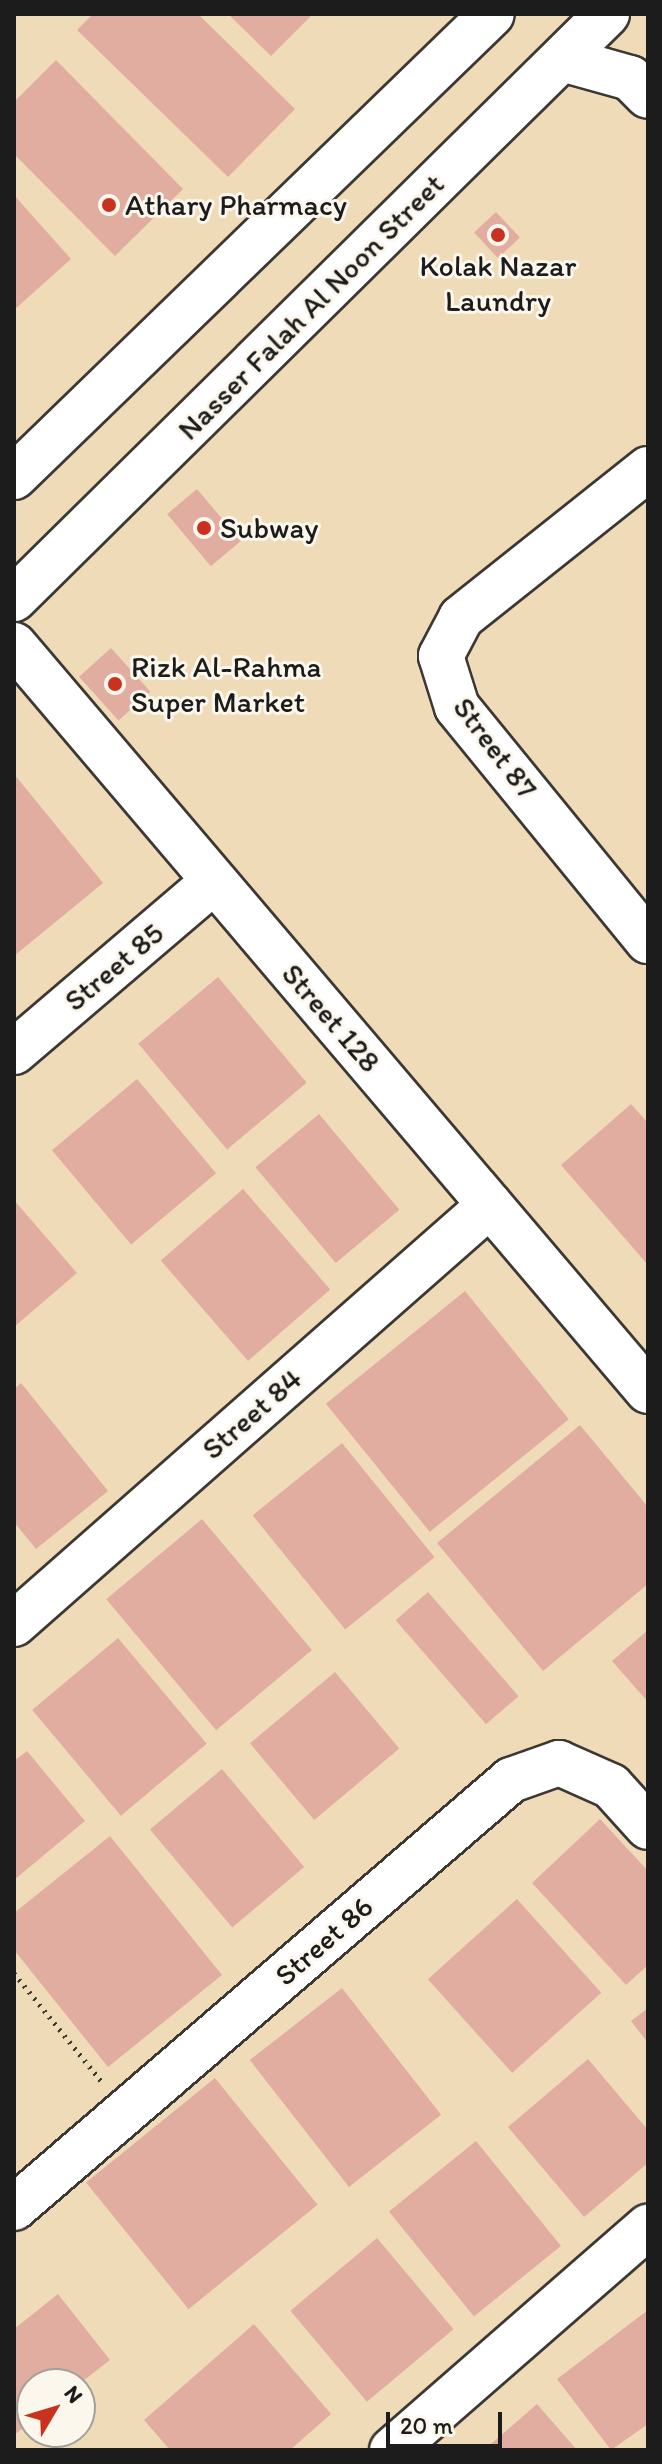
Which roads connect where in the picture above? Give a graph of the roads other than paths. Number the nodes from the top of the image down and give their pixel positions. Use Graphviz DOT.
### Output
graph roads {
  1 [pos="492,14"];
  2 [pos="607,14"];
  3 [pos="614,14"];
  4 [pos="562,59"];
  5 [pos="639,87"];
  6 [pos="648,469"];
  7 [pos="14,477"];
  8 [pos="14,599"];
  9 [pos="14,645"];
  10 [pos="214,881"];
  11 [pos="648,941"];
  12 [pos="14,1052"];
  13 [pos="490,1205"];
  14 [pos="648,1391"];
  15 [pos="14,1624"];
  16 [pos="648,1827"];
  17 [pos="14,2208"];
  18 [pos="648,2227"];
  19 [pos="392,2450"];
  1 -- 7 [label="street"];
  2 -- 4 [label="street, Nasser Falah Al Noon Street"];
  3 -- 5 [label="street"];
  4 -- 5 [label="street"];
  4 -- 8 [label="street, Nasser Falah Al Noon Street"];
  6 -- 11 [label="street, Street 87"];
  9 -- 10 [label="street, Street 128"];
  10 -- 12 [label="street, Street 85"];
  10 -- 13 [label="street, Street 128"];
  13 -- 14 [label="street, Street 128"];
  13 -- 15 [label="street, Street 84"];
  16 -- 17 [label="street, Street 86"];
  18 -- 19 [label="street"];
}
